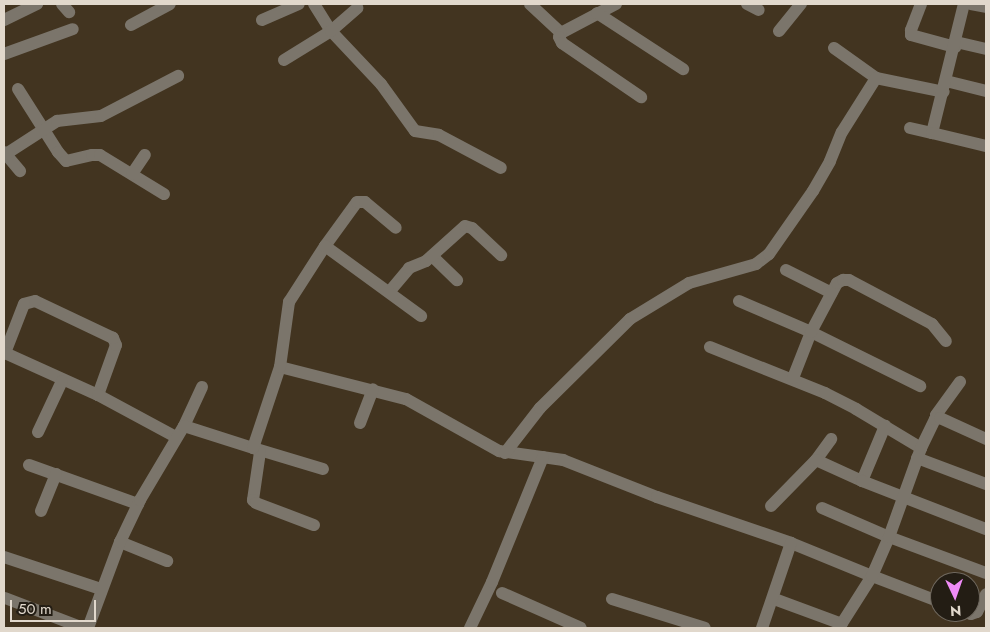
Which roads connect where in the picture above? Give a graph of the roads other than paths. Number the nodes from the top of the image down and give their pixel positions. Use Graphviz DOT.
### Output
graph roads {
  1 [pos="37,4"];
  2 [pos="170,4"];
  3 [pos="299,4"];
  4 [pos="314,4"];
  5 [pos="530,4"];
  6 [pos="614,4"];
  7 [pos="800,4"];
  8 [pos="921,4"];
  9 [pos="964,4"];
  10 [pos="971,4"];
  11 [pos="986,7"];
  12 [pos="357,8"];
  13 [pos="597,13"];
  14 [pos="4,20"];
  15 [pos="262,20"];
  16 [pos="130,25"];
  17 [pos="73,29"];
  18 [pos="331,31"];
  19 [pos="779,31"];
  20 [pos="561,33"];
  21 [pos="956,44"];
  22 [pos="834,48"];
  23 [pos="986,48"];
  24 [pos="4,54"];
  25 [pos="284,60"];
  26 [pos="682,69"];
  27 [pos="178,76"];
  28 [pos="876,78"];
  29 [pos="945,86"];
  30 [pos="18,89"];
  31 [pos="986,91"];
  32 [pos="641,97"];
  33 [pos="910,128"];
  34 [pos="43,129"];
  35 [pos="932,133"];
  36 [pos="986,146"];
  37 [pos="5,153"];
  38 [pos="146,155"];
  39 [pos="501,168"];
  40 [pos="20,171"];
  41 [pos="132,174"];
  42 [pos="164,194"];
  43 [pos="396,228"];
  44 [pos="328,248"];
  45 [pos="501,255"];
  46 [pos="432,256"];
  47 [pos="786,270"];
  48 [pos="457,280"];
  49 [pos="390,291"];
  50 [pos="832,293"];
  51 [pos="739,301"];
  52 [pos="421,316"];
  53 [pos="811,332"];
  54 [pos="946,341"];
  55 [pos="710,347"];
  56 [pos="4,354"];
  57 [pos="280,367"];
  58 [pos="793,378"];
  59 [pos="62,381"];
  60 [pos="960,382"];
  61 [pos="920,386"];
  62 [pos="202,387"];
  63 [pos="374,389"];
  64 [pos="98,396"];
  65 [pos="937,418"];
  66 [pos="360,423"];
  67 [pos="184,426"];
  68 [pos="885,426"];
  69 [pos="38,432"];
  70 [pos="176,437"];
  71 [pos="831,439"];
  72 [pos="986,439"];
  73 [pos="256,450"];
  74 [pos="505,453"];
  75 [pos="919,453"];
  76 [pos="543,457"];
  77 [pos="816,460"];
  78 [pos="30,464"];
  79 [pos="324,469"];
  80 [pos="56,474"];
  81 [pos="862,481"];
  82 [pos="986,484"];
  83 [pos="904,496"];
  84 [pos="138,504"];
  85 [pos="771,506"];
  86 [pos="822,508"];
  87 [pos="41,511"];
  88 [pos="314,525"];
  89 [pos="986,529"];
  90 [pos="890,537"];
  91 [pos="120,542"];
  92 [pos="791,543"];
  93 [pos="4,557"];
  94 [pos="167,561"];
  95 [pos="986,573"];
  96 [pos="872,576"];
  97 [pos="101,589"];
  98 [pos="502,593"];
  99 [pos="5,598"];
  100 [pos="930,598"];
  101 [pos="612,599"];
  102 [pos="777,600"];
  103 [pos="840,626"];
  104 [pos="84,628"];
  105 [pos="88,628"];
  106 [pos="470,628"];
  107 [pos="581,628"];
  108 [pos="705,628"];
  109 [pos="762,628"];
  1 -- 14 [label="street"];
  2 -- 16 [label="street"];
  3 -- 15 [label="street"];
  4 -- 18 [label="street"];
  5 -- 20 [label="street"];
  6 -- 13 [label="street"];
  7 -- 19 [label="street"];
  8 -- 21 [label="street"];
  9 -- 21 [label="street"];
  10 -- 11 [label="street"];
  12 -- 18 [label="street"];
  13 -- 20 [label="street"];
  13 -- 26 [label="street"];
  17 -- 24 [label="street"];
  18 -- 25 [label="street"];
  18 -- 39 [label="street"];
  20 -- 32 [label="street"];
  21 -- 23 [label="street"];
  21 -- 29 [label="street"];
  22 -- 28 [label="street"];
  27 -- 34 [label="street"];
  28 -- 29 [label="street"];
  28 -- 74 [label="street"];
  29 -- 31 [label="street"];
  29 -- 35 [label="street"];
  30 -- 34 [label="street"];
  33 -- 35 [label="street"];
  34 -- 37 [label="street"];
  34 -- 41 [label="street"];
  35 -- 36 [label="street"];
  37 -- 40 [label="street"];
  38 -- 41 [label="street"];
  41 -- 42 [label="street"];
  43 -- 44 [label="street"];
  44 -- 49 [label="street"];
  44 -- 57 [label="street"];
  45 -- 46 [label="street"];
  46 -- 48 [label="street"];
  46 -- 49 [label="street"];
  47 -- 50 [label="street"];
  49 -- 52 [label="street"];
  50 -- 53 [label="street"];
  50 -- 54 [label="street"];
  51 -- 53 [label="street"];
  53 -- 58 [label="street"];
  53 -- 61 [label="street"];
  55 -- 58 [label="street"];
  56 -- 59 [label="street"];
  56 -- 64 [label="street"];
  57 -- 63 [label="street"];
  57 -- 73 [label="street"];
  58 -- 68 [label="street"];
  59 -- 64 [label="street"];
  59 -- 69 [label="street"];
  60 -- 65 [label="street"];
  62 -- 67 [label="street"];
  63 -- 66 [label="street"];
  63 -- 74 [label="street"];
  64 -- 70 [label="street"];
  65 -- 72 [label="street"];
  65 -- 75 [label="street"];
  67 -- 70 [label="street"];
  67 -- 73 [label="street"];
  68 -- 75 [label="street"];
  68 -- 81 [label="street"];
  70 -- 84 [label="street"];
  71 -- 77 [label="street"];
  73 -- 79 [label="street"];
  73 -- 88 [label="street"];
  74 -- 76 [label="street"];
  75 -- 82 [label="street"];
  75 -- 83 [label="street"];
  76 -- 92 [label="street"];
  76 -- 106 [label="street"];
  77 -- 81 [label="street"];
  77 -- 85 [label="street"];
  78 -- 80 [label="street"];
  80 -- 84 [label="street"];
  80 -- 87 [label="street"];
  81 -- 83 [label="street"];
  83 -- 89 [label="street"];
  83 -- 90 [label="street"];
  84 -- 91 [label="street"];
  86 -- 90 [label="street"];
  90 -- 95 [label="street"];
  90 -- 96 [label="street"];
  91 -- 94 [label="street"];
  91 -- 97 [label="street"];
  92 -- 96 [label="street"];
  92 -- 109 [label="street"];
  93 -- 97 [label="street"];
  96 -- 100 [label="street"];
  96 -- 103 [label="street"];
  97 -- 105 [label="street"];
  98 -- 107 [label="street"];
  99 -- 104 [label="street"];
  101 -- 108 [label="street"];
  102 -- 103 [label="street"];
}
